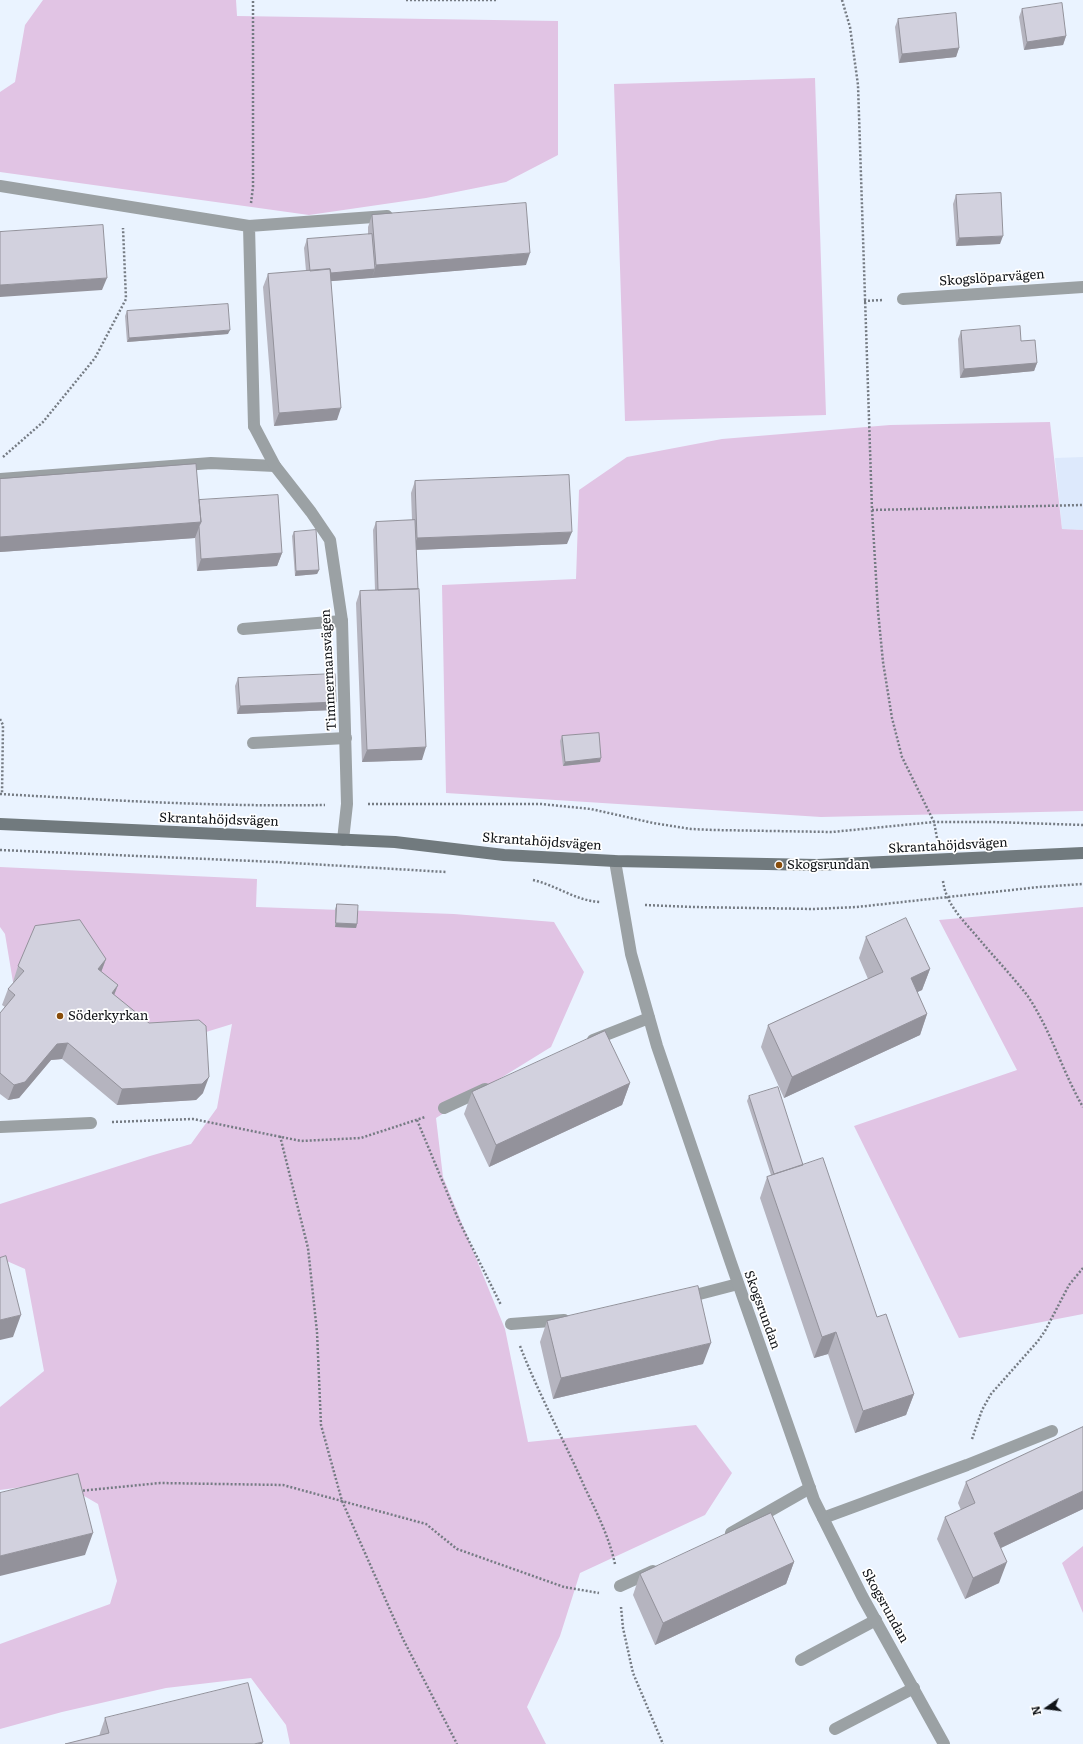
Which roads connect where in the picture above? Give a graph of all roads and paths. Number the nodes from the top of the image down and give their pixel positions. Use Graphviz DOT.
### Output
graph roads {
  1 [pos="253,0"];
  2 [pos="406,0"];
  3 [pos="498,0"];
  4 [pos="842,0"];
  5 [pos="0,186"];
  6 [pos="122,205"];
  7 [pos="400,216"];
  8 [pos="249,226"];
  9 [pos="1083,287"];
  10 [pos="903,299"];
  11 [pos="0,460"];
  12 [pos="275,466"];
  13 [pos="0,479"];
  14 [pos="1083,505"];
  15 [pos="872,510"];
  16 [pos="342,621"];
  17 [pos="243,629"];
  18 [pos="0,719"];
  19 [pos="346,738"];
  20 [pos="253,743"];
  21 [pos="1,794"];
  22 [pos="348,804"];
  23 [pos="934,822"];
  24 [pos="0,824"];
  25 [pos="1083,825"];
  26 [pos="343,840"];
  27 [pos="0,850"];
  28 [pos="1083,853"];
  29 [pos="940,860"];
  30 [pos="615,861"];
  31 [pos="454,873"];
  32 [pos="531,880"];
  33 [pos="1083,884"];
  34 [pos="947,898"];
  35 [pos="622,904"];
  36 [pos="649,1018"];
  37 [pos="583,1044"];
  38 [pos="499,1082"];
  39 [pos="1083,1107"];
  40 [pos="444,1108"];
  41 [pos="417,1120"];
  42 [pos="91,1123"];
  43 [pos="0,1127"];
  44 [pos="280,1136"];
  45 [pos="1083,1268"];
  46 [pos="738,1284"];
  47 [pos="672,1301"];
  48 [pos="578,1318"];
  49 [pos="511,1324"];
  50 [pos="1052,1431"];
  51 [pos="967,1465"];
  52 [pos="810,1488"];
  53 [pos="78,1492"];
  54 [pos="342,1501"];
  55 [pos="823,1518"];
  56 [pos="722,1539"];
  57 [pos="661,1567"];
  58 [pos="620,1586"];
  59 [pos="876,1620"];
  60 [pos="801,1660"];
  61 [pos="914,1688"];
  62 [pos="834,1729"];
  63 [pos="457,1744"];
  64 [pos="663,1744"];
  65 [pos="944,1744"];
  1 -- 8 [label="path"];
  2 -- 3 [label="path"];
  4 -- 15 [label="path"];
  5 -- 6 [label="street"];
  6 -- 8 [label="street"];
  6 -- 11 [label="path"];
  7 -- 8 [label="street"];
  8 -- 12 [label="street, Timmermansvägen"];
  9 -- 10 [label="street, Skogslöparvägen"];
  12 -- 13 [label="street"];
  12 -- 16 [label="street, Timmermansvägen"];
  14 -- 15 [label="path"];
  15 -- 23 [label="path"];
  16 -- 17 [label="street"];
  16 -- 19 [label="street, Timmermansvägen"];
  18 -- 21 [label="path"];
  19 -- 20 [label="street"];
  19 -- 22 [label="street, Timmermansvägen"];
  21 -- 22 [label="path"];
  22 -- 23 [label="path"];
  22 -- 26 [label="street, Timmermansvägen"];
  23 -- 25 [label="path"];
  23 -- 29 [label="path"];
  24 -- 26 [label="street, Skrantahöjdsvägen"];
  26 -- 30 [label="street, Skrantahöjdsvägen"];
  27 -- 31 [label="path"];
  28 -- 29 [label="street, Skrantahöjdsvägen"];
  29 -- 30 [label="street, Skrantahöjdsvägen"];
  29 -- 34 [label="path"];
  30 -- 35 [label="street, Skogsrundan"];
  32 -- 35 [label="path"];
  33 -- 34 [label="path"];
  34 -- 35 [label="path"];
  34 -- 39 [label="path"];
  35 -- 36 [label="street, Skogsrundan"];
  36 -- 37 [label="street"];
  36 -- 46 [label="street, Skogsrundan"];
  38 -- 40 [label="street"];
  40 -- 41 [label="path"];
  41 -- 44 [label="path"];
  41 -- 49 [label="path"];
  42 -- 43 [label="street"];
  42 -- 44 [label="path"];
  44 -- 54 [label="path"];
  45 -- 51 [label="path"];
  46 -- 47 [label="street"];
  46 -- 52 [label="street, Skogsrundan"];
  48 -- 49 [label="street"];
  49 -- 58 [label="path"];
  50 -- 51 [label="street"];
  51 -- 55 [label="street"];
  52 -- 55 [label="street, Skogsrundan"];
  52 -- 56 [label="street"];
  53 -- 54 [label="path"];
  54 -- 58 [label="path"];
  54 -- 63 [label="path"];
  55 -- 59 [label="street, Skogsrundan"];
  57 -- 58 [label="street"];
  58 -- 64 [label="path"];
  59 -- 60 [label="street"];
  59 -- 61 [label="street, Skogsrundan"];
  61 -- 62 [label="street"];
  61 -- 65 [label="street, Skogsrundan"];
}
